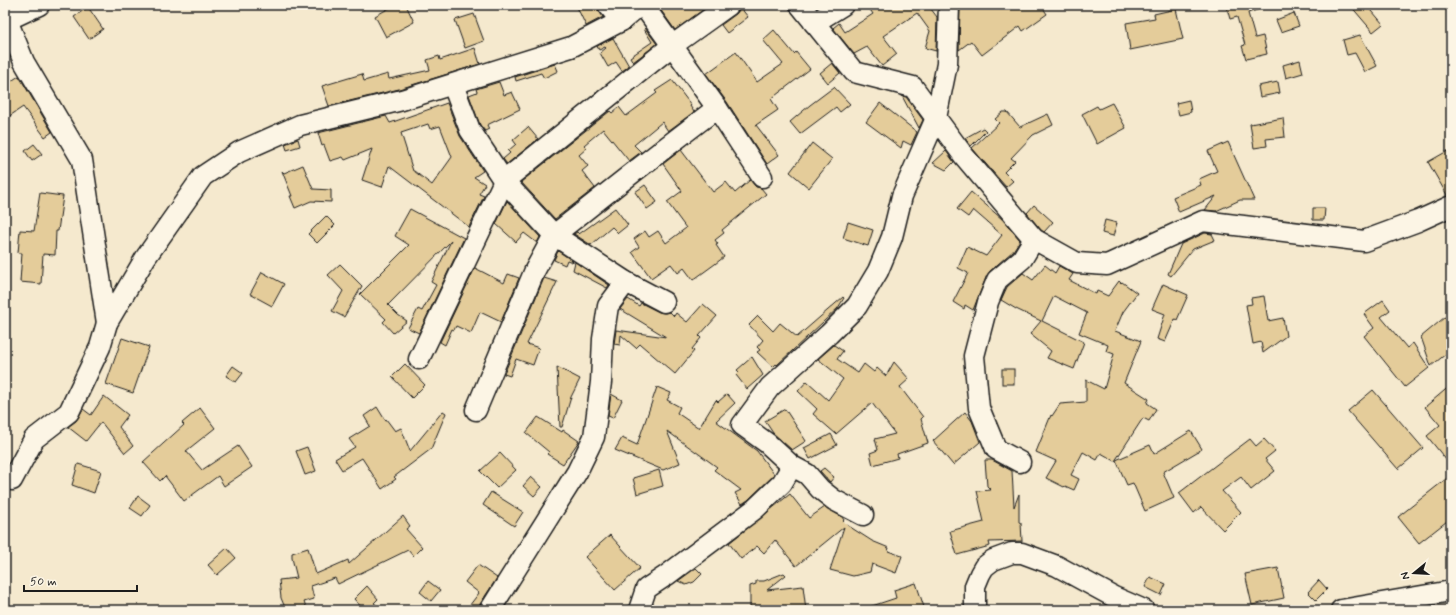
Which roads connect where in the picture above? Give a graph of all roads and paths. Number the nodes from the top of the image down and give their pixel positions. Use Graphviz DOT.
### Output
graph roads {
  1 [pos="40,5"];
  2 [pos="608,5"];
  3 [pos="642,5"];
  4 [pos="729,5"];
  5 [pos="800,5"];
  6 [pos="843,5"];
  7 [pos="949,5"];
  8 [pos="6,21"];
  9 [pos="621,21"];
  10 [pos="814,24"];
  11 [pos="673,45"];
  12 [pos="453,85"];
  13 [pos="717,108"];
  14 [pos="936,118"];
  15 [pos="762,177"];
  16 [pos="504,181"];
  17 [pos="1451,206"];
  18 [pos="554,235"];
  19 [pos="1034,239"];
  20 [pos="626,282"];
  21 [pos="664,302"];
  22 [pos="107,323"];
  23 [pos="419,358"];
  24 [pos="476,410"];
  25 [pos="1020,462"];
  26 [pos="792,466"];
  27 [pos="12,480"];
  28 [pos="863,515"];
  29 [pos="1451,591"];
  30 [pos="490,610"];
  31 [pos="639,610"];
  32 [pos="975,610"];
  33 [pos="1144,610"];
  34 [pos="1341,610"];
  1 -- 8 [label="street"];
  2 -- 9 [label="street"];
  3 -- 9 [label="street"];
  3 -- 11 [label="street"];
  4 -- 11 [label="street"];
  5 -- 10 [label="street"];
  6 -- 10 [label="street"];
  7 -- 14 [label="street"];
  8 -- 22 [label="street"];
  9 -- 12 [label="street"];
  10 -- 14 [label="street"];
  11 -- 13 [label="street"];
  11 -- 16 [label="street"];
  12 -- 16 [label="street"];
  12 -- 22 [label="street"];
  13 -- 15 [label="street"];
  13 -- 18 [label="street"];
  14 -- 19 [label="street"];
  14 -- 26 [label="street"];
  16 -- 18 [label="street"];
  16 -- 23 [label="street"];
  17 -- 19 [label="street"];
  18 -- 20 [label="street"];
  18 -- 24 [label="street"];
  19 -- 25 [label="street"];
  20 -- 21 [label="street"];
  20 -- 30 [label="street"];
  22 -- 27 [label="street"];
  26 -- 28 [label="street"];
  26 -- 31 [label="street"];
  29 -- 34 [label="street"];
  32 -- 33 [label="street"];
}
